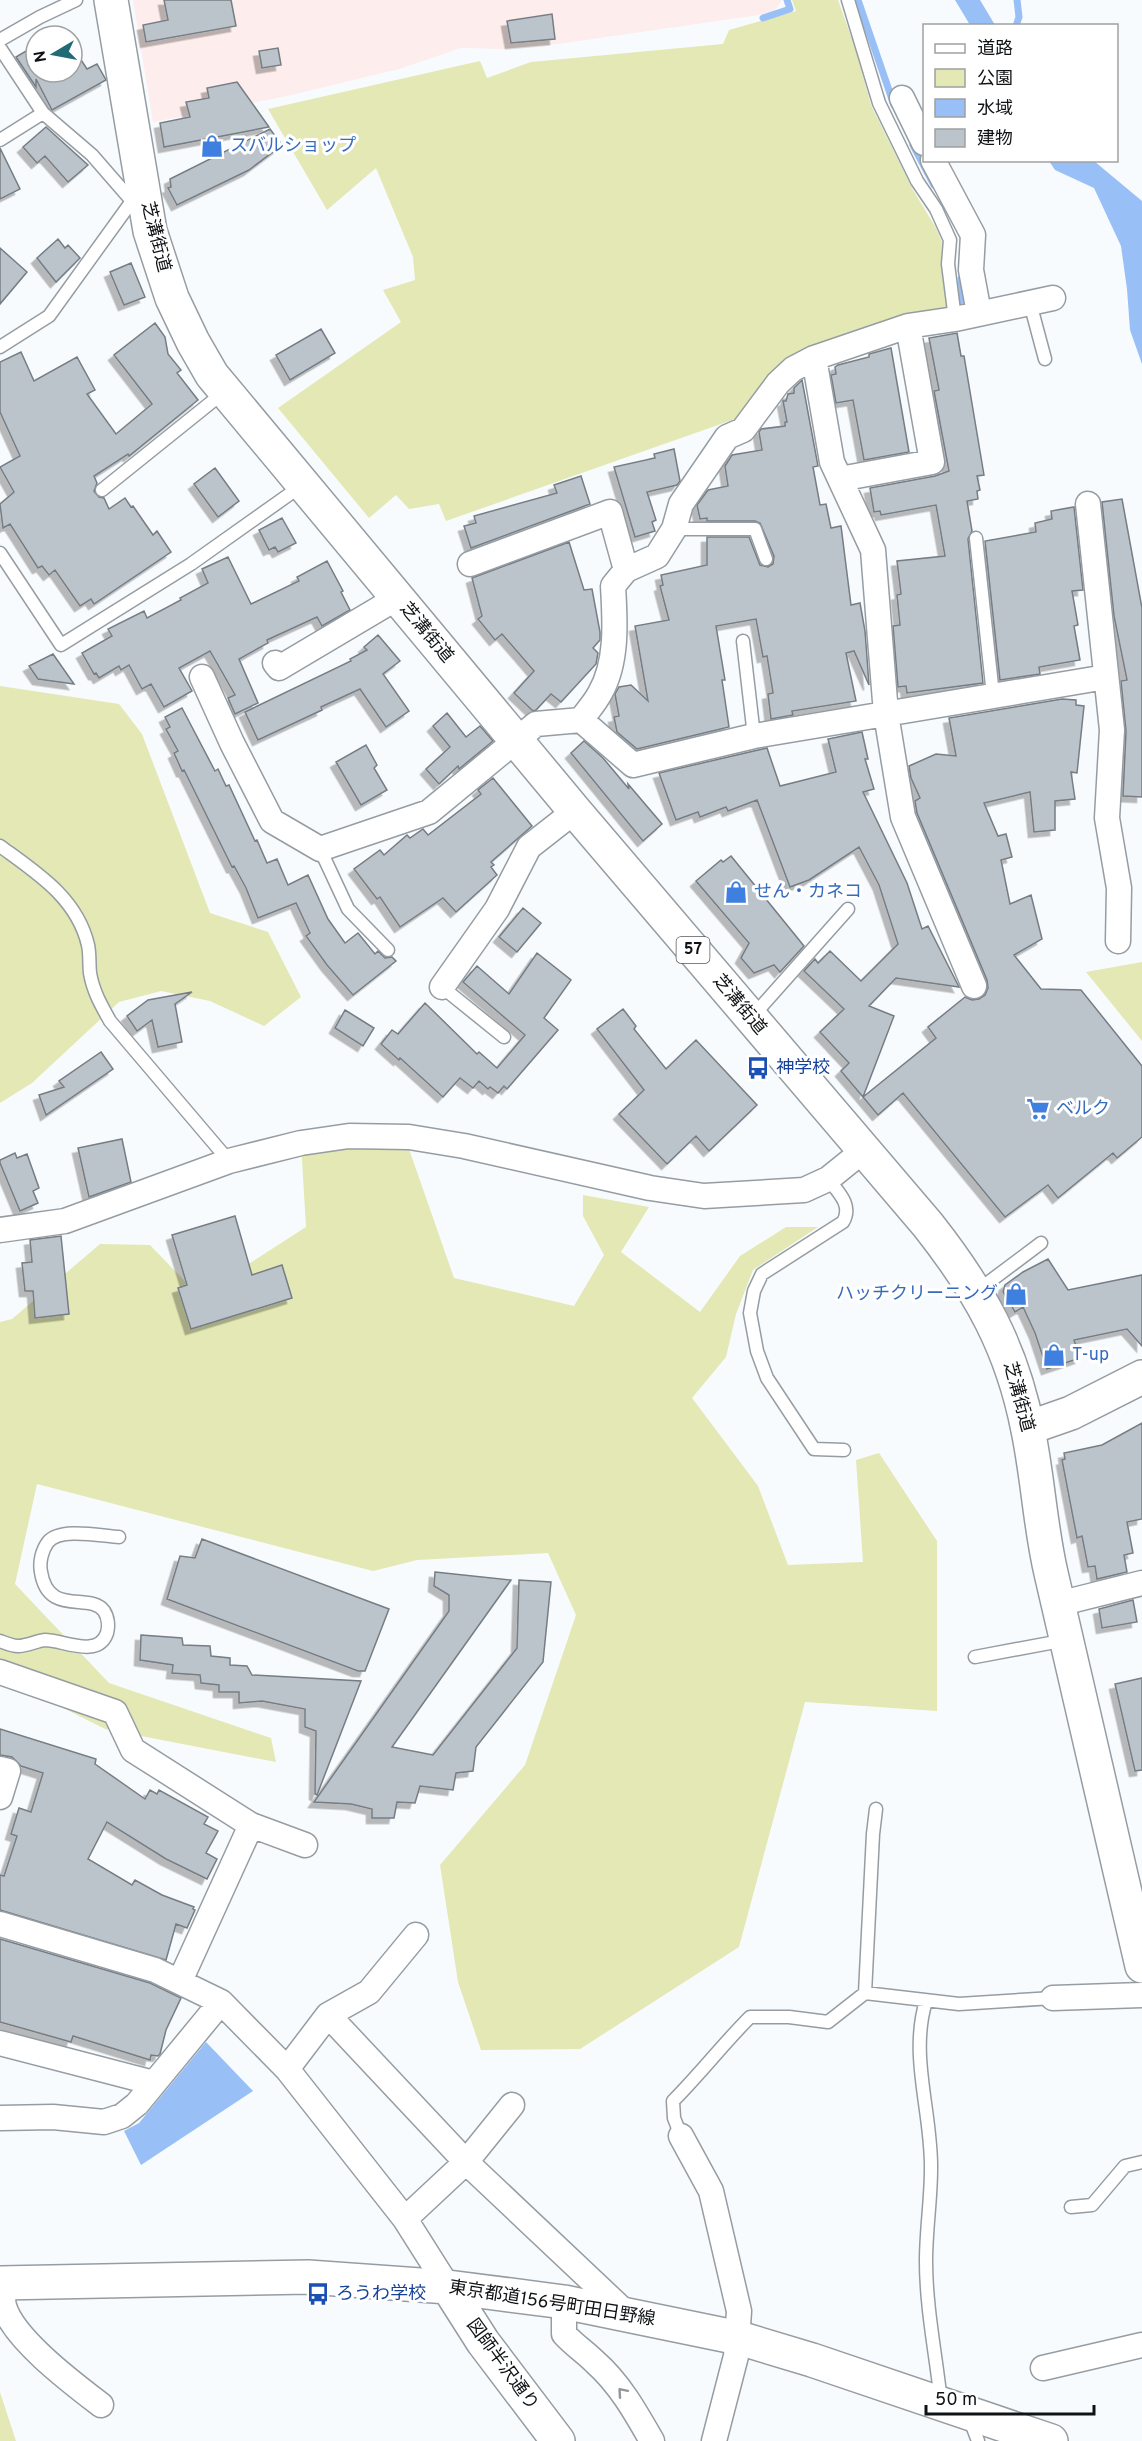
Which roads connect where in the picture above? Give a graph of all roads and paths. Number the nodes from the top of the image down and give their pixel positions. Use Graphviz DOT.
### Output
graph roads {
  1 [pos="51,0"];
  2 [pos="76,0"];
  3 [pos="111,0"];
  4 [pos="848,0"];
  5 [pos="40,17"];
  6 [pos="0,40"];
  7 [pos="0,48"];
  8 [pos="902,98"];
  9 [pos="43,113"];
  10 [pos="923,137"];
  11 [pos="0,140"];
  12 [pos="934,162"];
  13 [pos="139,202"];
  14 [pos="1053,298"];
  15 [pos="1030,303"];
  16 [pos="979,314"];
  17 [pos="955,319"];
  18 [pos="908,326"];
  19 [pos="0,347"];
  20 [pos="814,358"];
  21 [pos="1045,359"];
  22 [pos="224,392"];
  23 [pos="840,478"];
  24 [pos="302,486"];
  25 [pos="102,490"];
  26 [pos="1088,504"];
  27 [pos="674,529"];
  28 [pos="976,538"];
  29 [pos="0,553"];
  30 [pos="766,559"];
  31 [pos="470,564"];
  32 [pos="626,570"];
  33 [pos="397,598"];
  34 [pos="743,641"];
  35 [pos="275,663"];
  36 [pos="202,676"];
  37 [pos="1106,677"];
  38 [pos="993,695"];
  39 [pos="886,714"];
  40 [pos="581,720"];
  41 [pos="754,736"];
  42 [pos="516,740"];
  43 [pos="575,811"];
  44 [pos="0,846"];
  45 [pos="320,849"];
  46 [pos="848,909"];
  47 [pos="1118,941"];
  48 [pos="388,950"];
  49 [pos="974,986"];
  50 [pos="442,987"];
  51 [pos="751,1018"];
  52 [pos="504,1038"];
  53 [pos="864,1150"];
  54 [pos="229,1161"];
  55 [pos="828,1179"];
  56 [pos="0,1230"];
  57 [pos="1041,1243"];
  58 [pos="976,1292"];
  59 [pos="1142,1377"];
  60 [pos="1028,1428"];
  61 [pos="844,1450"];
  62 [pos="119,1537"];
  63 [pos="1142,1583"];
  64 [pos="1058,1604"];
  65 [pos="1067,1640"];
  66 [pos="0,1641"];
  67 [pos="975,1657"];
  68 [pos="0,1672"];
  69 [pos="0,1769"];
  70 [pos="0,1797"];
  71 [pos="876,1809"];
  72 [pos="251,1825"];
  73 [pos="305,1845"];
  74 [pos="0,1924"];
  75 [pos="416,1935"];
  76 [pos="1142,1966"];
  77 [pos="180,1981"];
  78 [pos="865,1993"];
  79 [pos="1142,1995"];
  80 [pos="1053,1998"];
  81 [pos="926,2001"];
  82 [pos="221,2002"];
  83 [pos="328,2015"];
  84 [pos="0,2043"];
  85 [pos="287,2069"];
  86 [pos="154,2083"];
  87 [pos="512,2105"];
  88 [pos="0,2118"];
  89 [pos="681,2136"];
  90 [pos="466,2162"];
  91 [pos="1142,2162"];
  92 [pos="1071,2207"];
  93 [pos="405,2219"];
  94 [pos="2,2283"];
  95 [pos="448,2287"];
  96 [pos="564,2302"];
  97 [pos="626,2313"];
  98 [pos="739,2338"];
  99 [pos="1142,2345"];
  100 [pos="1043,2367"];
  101 [pos="101,2405"];
  102 [pos="962,2419"];
  103 [pos="558,2441"];
  104 [pos="652,2441"];
  105 [pos="714,2441"];
  106 [pos="1051,2441"];
  1 -- 5 [label="lane"];
  2 -- 5 [label="lane"];
  3 -- 13 [label="main road, 芝溝街道 / 57"];
  4 -- 17 [label="lane"];
  5 -- 6 [label="lane"];
  7 -- 9 [label="lane"];
  8 -- 10 [label="street"];
  9 -- 11 [label="lane"];
  9 -- 13 [label="lane"];
  12 -- 16 [label="street"];
  13 -- 19 [label="lane"];
  13 -- 22 [label="main road, 芝溝街道 / 57"];
  14 -- 15 [label="street"];
  15 -- 16 [label="street"];
  15 -- 21 [label="lane"];
  16 -- 17 [label="street"];
  17 -- 18 [label="street"];
  18 -- 20 [label="street"];
  18 -- 23 [label="street"];
  20 -- 23 [label="street"];
  20 -- 27 [label="street"];
  22 -- 24 [label="main road, 芝溝街道 / 57"];
  22 -- 25 [label="lane"];
  23 -- 39 [label="street"];
  24 -- 29 [label="lane"];
  24 -- 33 [label="main road, 芝溝街道 / 57"];
  26 -- 37 [label="street"];
  27 -- 30 [label="lane"];
  27 -- 32 [label="street"];
  28 -- 38 [label="lane"];
  31 -- 32 [label="street"];
  32 -- 40 [label="street"];
  33 -- 35 [label="street"];
  33 -- 42 [label="main road, 芝溝街道 / 57"];
  34 -- 41 [label="lane"];
  36 -- 45 [label="street"];
  37 -- 38 [label="street"];
  37 -- 47 [label="street"];
  38 -- 39 [label="street"];
  39 -- 41 [label="street"];
  39 -- 49 [label="street"];
  40 -- 41 [label="street"];
  40 -- 42 [label="street"];
  42 -- 43 [label="main road, 芝溝街道 / 57"];
  42 -- 45 [label="street"];
  43 -- 50 [label="street"];
  43 -- 51 [label="main road, 芝溝街道 / 57"];
  44 -- 54 [label="lane"];
  45 -- 48 [label="lane"];
  46 -- 51 [label="lane"];
  50 -- 52 [label="lane"];
  51 -- 53 [label="main road, 芝溝街道 / 57"];
  53 -- 55 [label="street"];
  53 -- 58 [label="main road, 芝溝街道 / 57"];
  54 -- 55 [label="street"];
  54 -- 56 [label="street"];
  55 -- 61 [label="lane"];
  57 -- 58 [label="lane"];
  58 -- 60 [label="main road, 芝溝街道 / 57"];
  59 -- 60 [label="main road"];
  60 -- 64 [label="main road, 芝溝街道 / 57"];
  62 -- 66 [label="lane"];
  63 -- 64 [label="street"];
  64 -- 65 [label="main road, 芝溝街道 / 57"];
  65 -- 67 [label="lane"];
  65 -- 76 [label="main road, 芝溝街道 / 57"];
  68 -- 72 [label="street"];
  69 -- 70 [label="street"];
  71 -- 78 [label="lane"];
  72 -- 73 [label="street"];
  72 -- 77 [label="street"];
  74 -- 77 [label="street"];
  75 -- 83 [label="street"];
  77 -- 82 [label="street"];
  78 -- 81 [label="lane"];
  78 -- 89 [label="lane"];
  79 -- 80 [label="street"];
  80 -- 81 [label="lane"];
  81 -- 102 [label="lane"];
  82 -- 85 [label="street"];
  82 -- 86 [label="street"];
  83 -- 85 [label="street"];
  83 -- 90 [label="street"];
  84 -- 86 [label="street"];
  85 -- 93 [label="street"];
  86 -- 88 [label="street"];
  87 -- 90 [label="street"];
  89 -- 98 [label="street"];
  90 -- 93 [label="street"];
  90 -- 97 [label="street"];
  91 -- 92 [label="lane"];
  93 -- 95 [label="street"];
  94 -- 95 [label="main road, 東京都道156号町田日野線"];
  94 -- 101 [label="street"];
  95 -- 96 [label="main road, 東京都道156号町田日野線"];
  95 -- 103 [label="main road, 図師半沢通り"];
  96 -- 97 [label="main road, 東京都道156号町田日野線"];
  104 -- 96 [label="street, one-way"];
  97 -- 98 [label="main road, 東京都道156号町田日野線"];
  98 -- 102 [label="main road, 東京都道156号町田日野線"];
  98 -- 105 [label="street"];
  99 -- 100 [label="street"];
  102 -- 106 [label="main road, 東京都道156号町田日野線"];
}
